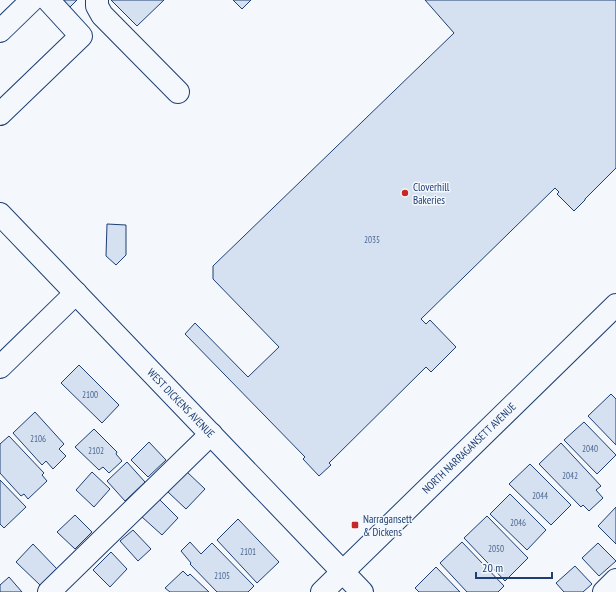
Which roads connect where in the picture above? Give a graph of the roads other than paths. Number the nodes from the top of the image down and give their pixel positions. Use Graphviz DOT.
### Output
graph roads {
  1 [pos="32,0"];
  2 [pos="48,0"];
  3 [pos="97,0"];
  4 [pos="0,31"];
  5 [pos="178,92"];
  6 [pos="0,114"];
  7 [pos="0,214"];
  8 [pos="76,293"];
  9 [pos="616,305"];
  10 [pos="0,367"];
  11 [pos="211,434"];
  12 [pos="342,572"];
  13 [pos="616,580"];
  14 [pos="49,592"];
  15 [pos="322,592"];
  16 [pos="362,592"];
  17 [pos="604,592"];
  1 -- 4 [label="street"];
  2 -- 6 [label="street"];
  3 -- 5 [label="street"];
  7 -- 8 [label="street, WEST DICKENS AVENUE"];
  8 -- 10 [label="street"];
  8 -- 11 [label="street, WEST DICKENS AVENUE"];
  9 -- 12 [label="street, NORTH NARRAGANSETT AVENUE"];
  11 -- 12 [label="street, WEST DICKENS AVENUE"];
  11 -- 14 [label="street"];
  12 -- 15 [label="street, NORTH NARRAGANSETT AVENUE"];
  12 -- 16 [label="street, WEST DICKENS AVENUE"];
  13 -- 17 [label="street"];
}
